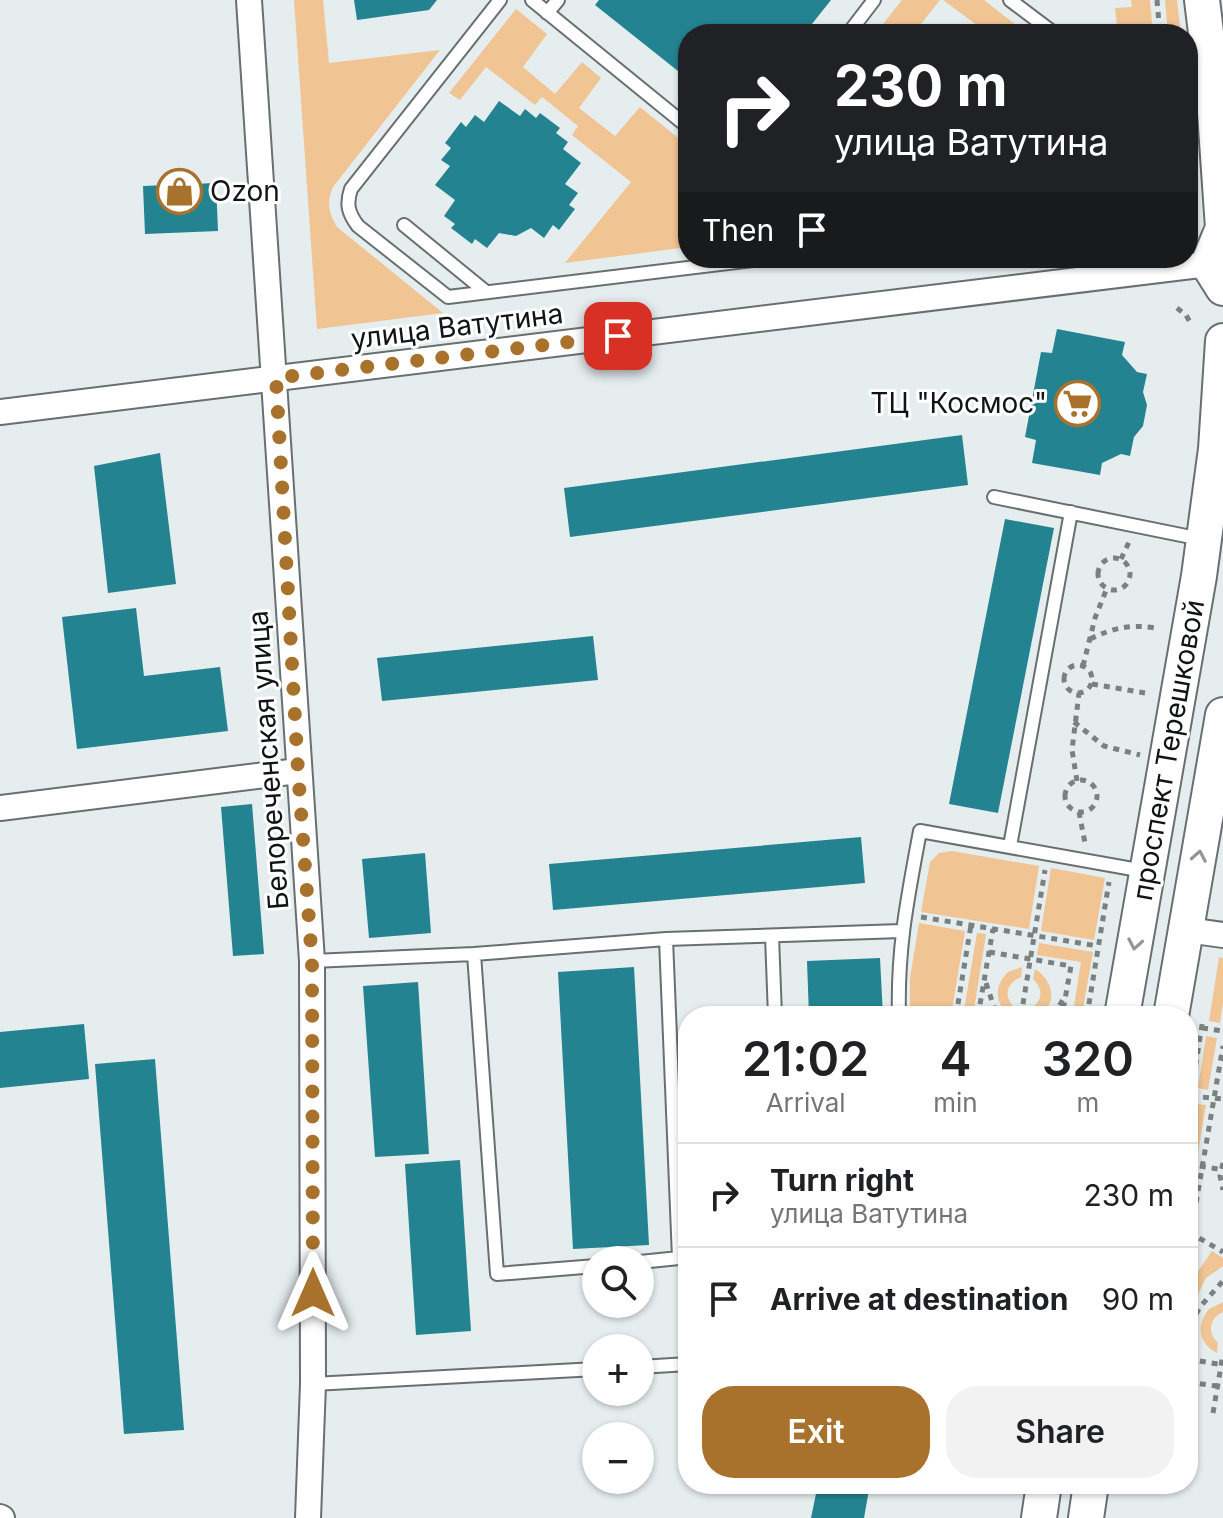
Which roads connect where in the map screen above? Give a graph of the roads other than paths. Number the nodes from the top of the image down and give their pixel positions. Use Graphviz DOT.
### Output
graph roads {
  1 [pos="249,0"];
  2 [pos="500,0"];
  3 [pos="532,0"];
  4 [pos="558,0"];
  5 [pos="874,0"];
  6 [pos="1010,0"];
  7 [pos="1202,0"];
  8 [pos="547,13"];
  9 [pos="856,24"];
  10 [pos="1042,24"];
  11 [pos="678,119"];
  12 [pos="404,225"];
  13 [pos="1223,228"];
  14 [pos="686,268"];
  15 [pos="1215,276"];
  16 [pos="486,292"];
  17 [pos="1223,341"];
  18 [pos="276,378"];
  19 [pos="0,412"];
  20 [pos="994,497"];
  21 [pos="1071,512"];
  22 [pos="1204,540"];
  23 [pos="1223,715"];
  24 [pos="298,771"];
  25 [pos="0,808"];
  26 [pos="1010,846"];
  27 [pos="1147,872"];
  28 [pos="1187,930"];
  29 [pos="901,931"];
  30 [pos="1223,935"];
  31 [pos="772,936"];
  32 [pos="666,939"];
  33 [pos="474,954"];
  34 [pos="312,961"];
  35 [pos="775,1006"];
  36 [pos="898,1006"];
  37 [pos="1124,1006"];
  38 [pos="1191,1006"];
  39 [pos="678,1152"];
  40 [pos="678,1259"];
  41 [pos="654,1261"];
  42 [pos="582,1267"];
  43 [pos="678,1365"];
  44 [pos="654,1366"];
  45 [pos="582,1370"];
  46 [pos="313,1384"];
  47 [pos="1043,1494"];
  48 [pos="1090,1494"];
  49 [pos="308,1518"];
  50 [pos="1039,1518"];
  51 [pos="1086,1518"];
  1 -- 18 [label="street, Белореченская улица"];
  2 -- 16 [label="lane"];
  3 -- 8 [label="lane"];
  4 -- 8 [label="lane"];
  5 -- 9 [label="lane"];
  6 -- 10 [label="lane"];
  7 -- 13 [label="main road"];
  8 -- 11 [label="lane"];
  12 -- 16 [label="lane"];
  13 -- 15 [label="main road"];
  14 -- 16 [label="lane"];
  15 -- 18 [label="street, улица Ватутина"];
  17 -- 22 [label="main road, проспект Терешковой"];
  18 -- 19 [label="street, улица Ватутина"];
  18 -- 24 [label="street, Белореченская улица"];
  20 -- 21 [label="lane"];
  21 -- 22 [label="lane"];
  21 -- 26 [label="lane"];
  22 -- 27 [label="main road, проспект Терешковой"];
  28 -- 23 [label="main road, проспект Терешковой, one-way"];
  24 -- 25 [label="street"];
  24 -- 34 [label="street, Белореченская улица"];
  26 -- 27 [label="lane"];
  26 -- 29 [label="lane"];
  27 -- 37 [label="main road, проспект Терешковой, one-way"];
  28 -- 30 [label="street"];
  28 -- 38 [label="main road, проспект Терешковой"];
  29 -- 31 [label="lane"];
  29 -- 36 [label="lane"];
  31 -- 32 [label="lane"];
  31 -- 35 [label="lane"];
  32 -- 33 [label="lane"];
  32 -- 39 [label="lane"];
  33 -- 34 [label="lane"];
  33 -- 42 [label="lane"];
  34 -- 46 [label="street, Белореченская улица"];
  40 -- 41 [label="lane"];
  43 -- 44 [label="lane"];
  45 -- 46 [label="lane"];
  46 -- 49 [label="street, Белореченская улица"];
  47 -- 50 [label="main road"];
  48 -- 51 [label="main road"];
}
